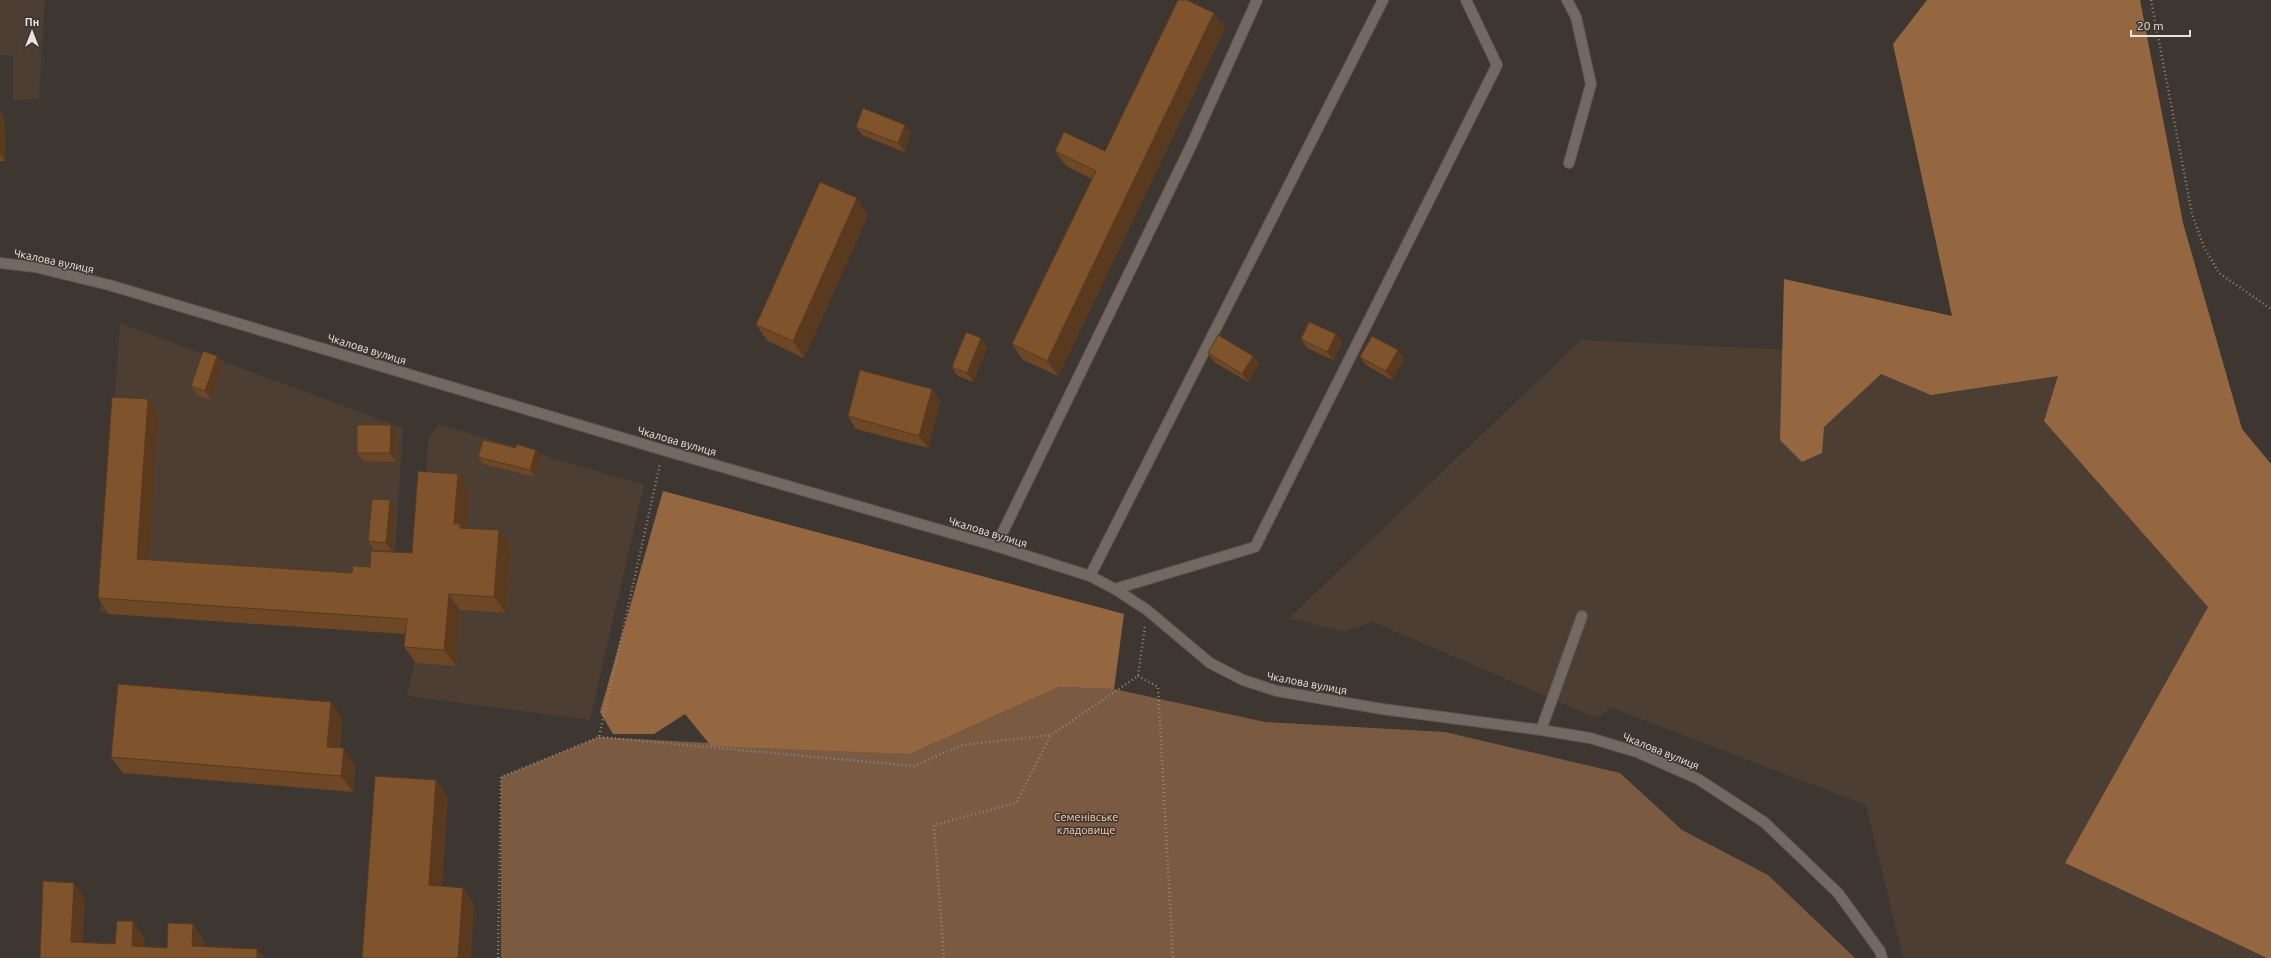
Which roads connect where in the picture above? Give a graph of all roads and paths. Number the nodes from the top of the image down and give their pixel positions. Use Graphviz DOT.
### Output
graph roads {
  1 [pos="1257,0"];
  2 [pos="1383,0"];
  3 [pos="1466,0"];
  4 [pos="1567,0"];
  5 [pos="2151,0"];
  6 [pos="1569,163"];
  7 [pos="0,263"];
  8 [pos="2271,309"];
  9 [pos="663,450"];
  10 [pos="996,546"];
  11 [pos="1090,576"];
  12 [pos="1115,589"];
  13 [pos="1147,610"];
  14 [pos="1582,616"];
  15 [pos="1138,676"];
  16 [pos="1541,730"];
  17 [pos="1051,735"];
  18 [pos="599,737"];
  19 [pos="498,958"];
  20 [pos="944,958"];
  21 [pos="1173,958"];
  22 [pos="1882,958"];
  1 -- 10 [label="street"];
  2 -- 11 [label="street"];
  3 -- 12 [label="street"];
  4 -- 6 [label="street"];
  5 -- 8 [label="path"];
  7 -- 9 [label="street, Чкалова вулиця"];
  9 -- 10 [label="street, Чкалова вулиця"];
  9 -- 18 [label="path"];
  10 -- 11 [label="street, Чкалова вулиця"];
  11 -- 12 [label="street, Чкалова вулиця"];
  12 -- 13 [label="street, Чкалова вулиця"];
  13 -- 15 [label="path"];
  13 -- 16 [label="street, Чкалова вулиця"];
  14 -- 16 [label="street"];
  15 -- 17 [label="path"];
  15 -- 21 [label="path"];
  16 -- 22 [label="street, Чкалова вулиця"];
  17 -- 18 [label="path"];
  17 -- 20 [label="path"];
  18 -- 19 [label="path"];
}
